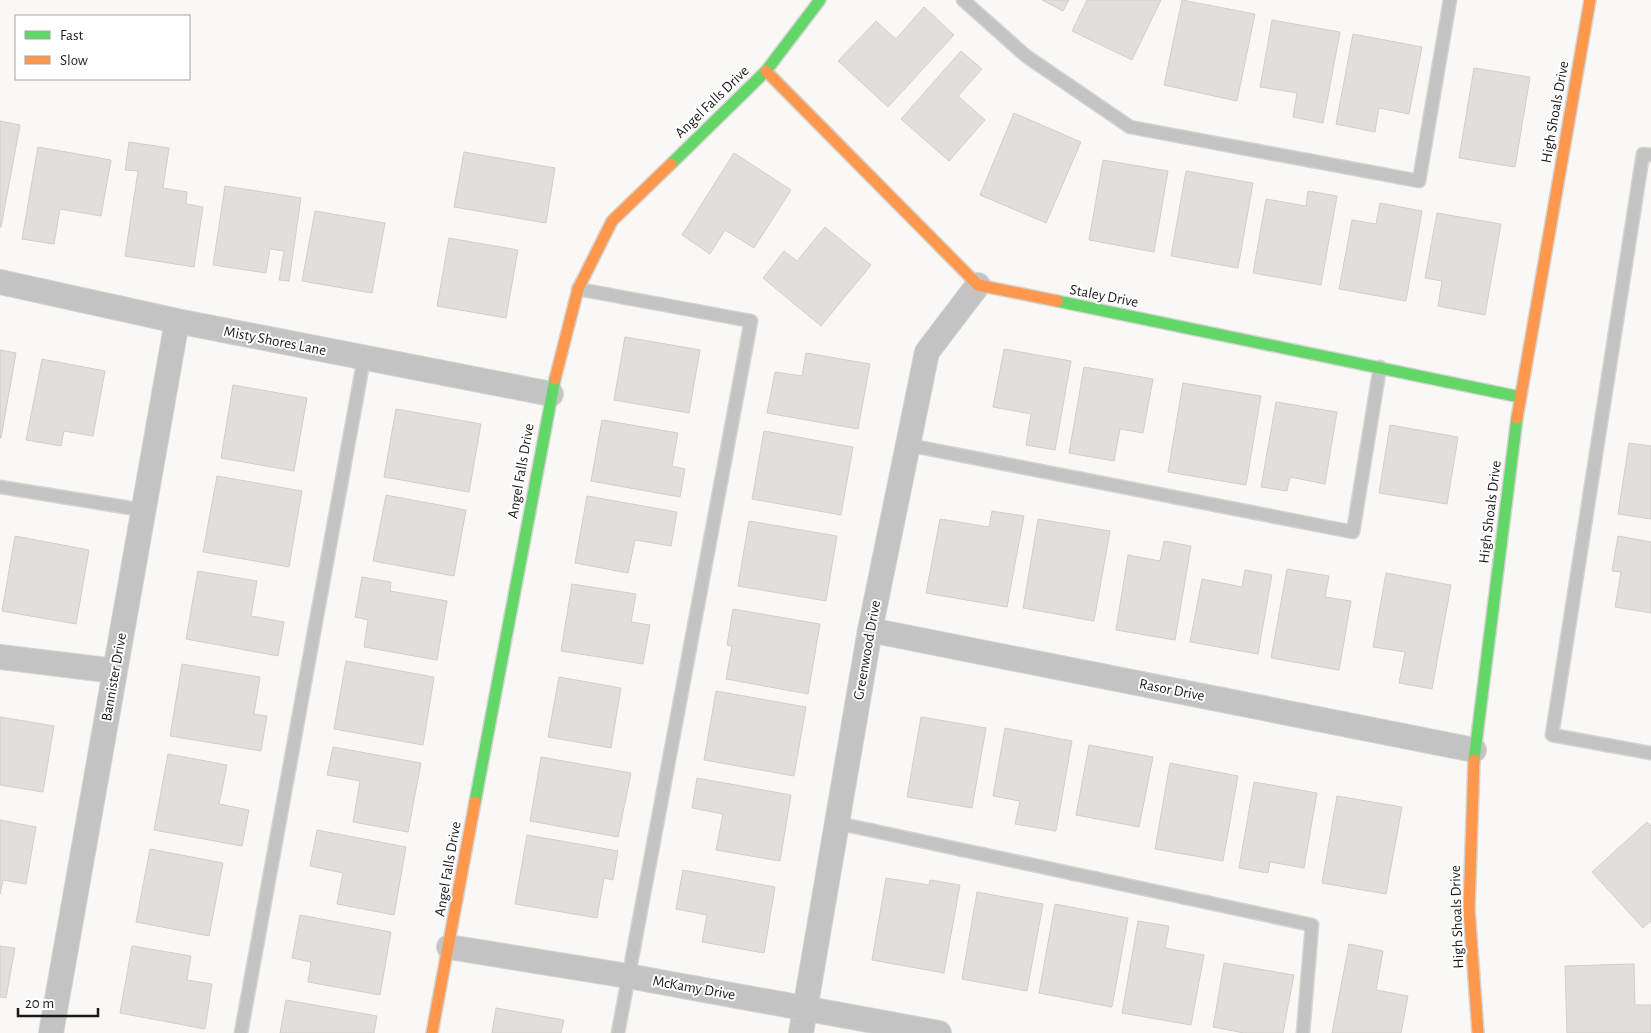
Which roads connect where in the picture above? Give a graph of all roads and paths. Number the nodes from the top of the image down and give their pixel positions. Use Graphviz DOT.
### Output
graph roads {
  1 [pos="820,0"];
  2 [pos="963,0"];
  3 [pos="1450,0"];
  4 [pos="1590,0"];
  5 [pos="766,71"];
  6 [pos="1651,155"];
  7 [pos="0,282"];
  8 [pos="978,285"];
  9 [pos="578,289"];
  10 [pos="177,321"];
  11 [pos="364,358"];
  12 [pos="1380,367"];
  13 [pos="550,394"];
  14 [pos="1520,397"];
  15 [pos="908,446"];
  16 [pos="0,487"];
  17 [pos="144,510"];
  18 [pos="870,630"];
  19 [pos="0,657"];
  20 [pos="115,670"];
  21 [pos="1474,750"];
  22 [pos="1651,753"];
  23 [pos="837,823"];
  24 [pos="448,947"];
  25 [pos="628,976"];
  26 [pos="806,1008"];
  27 [pos="51,1033"];
  28 [pos="241,1033"];
  29 [pos="432,1033"];
  30 [pos="618,1033"];
  31 [pos="802,1033"];
  32 [pos="939,1033"];
  33 [pos="1303,1033"];
  34 [pos="1478,1033"];
  1 -- 5 [label="street, Angel Falls Drive"];
  2 -- 3 [label="lane"];
  4 -- 14 [label="street, High Shoals Drive"];
  5 -- 8 [label="street"];
  5 -- 9 [label="street, Angel Falls Drive"];
  6 -- 22 [label="lane"];
  7 -- 10 [label="street, Misty Shores Lane"];
  8 -- 12 [label="street, Staley Drive"];
  8 -- 15 [label="street, Greenwood Drive"];
  9 -- 13 [label="street, Angel Falls Drive"];
  9 -- 25 [label="lane"];
  10 -- 11 [label="street, Misty Shores Lane"];
  10 -- 17 [label="street, Bannister Drive"];
  11 -- 13 [label="street, Misty Shores Lane"];
  11 -- 28 [label="lane"];
  12 -- 14 [label="street, Staley Drive"];
  12 -- 15 [label="lane"];
  13 -- 24 [label="street, Angel Falls Drive"];
  14 -- 21 [label="street, High Shoals Drive"];
  15 -- 18 [label="street, Greenwood Drive"];
  16 -- 17 [label="lane"];
  17 -- 20 [label="street, Bannister Drive"];
  18 -- 21 [label="street, Rasor Drive"];
  18 -- 23 [label="street, Greenwood Drive"];
  19 -- 20 [label="street"];
  20 -- 27 [label="street, Bannister Drive"];
  21 -- 34 [label="street, High Shoals Drive"];
  23 -- 26 [label="street, Greenwood Drive"];
  23 -- 33 [label="lane"];
  24 -- 25 [label="street, McKamy Drive"];
  24 -- 29 [label="street, Angel Falls Drive"];
  25 -- 26 [label="street, McKamy Drive"];
  25 -- 30 [label="lane"];
  26 -- 31 [label="street, Greenwood Drive"];
  26 -- 32 [label="street, McKamy Drive"];
}
